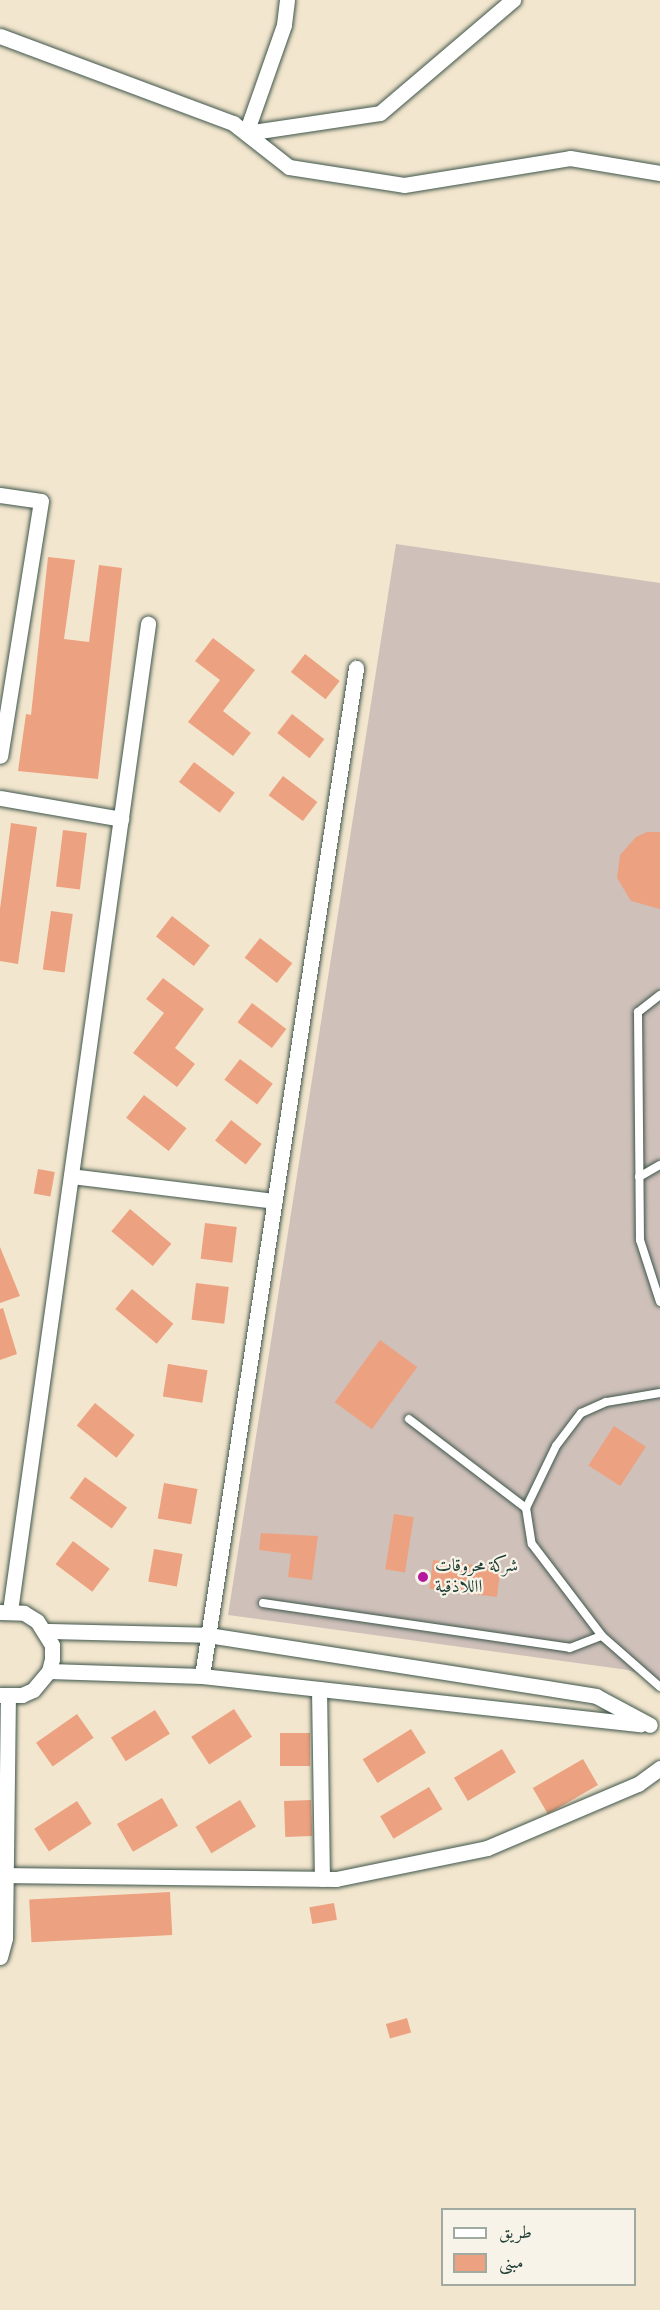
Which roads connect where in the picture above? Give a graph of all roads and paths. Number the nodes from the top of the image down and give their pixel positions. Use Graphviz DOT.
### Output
graph roads {
  1 [pos="287,0"];
  2 [pos="513,0"];
  3 [pos="0,36"];
  4 [pos="246,133"];
  5 [pos="660,173"];
  6 [pos="0,495"];
  7 [pos="148,624"];
  8 [pos="356,668"];
  9 [pos="0,756"];
  10 [pos="0,798"];
  11 [pos="121,819"];
  12 [pos="660,995"];
  13 [pos="660,1166"];
  14 [pos="71,1176"];
  15 [pos="639,1177"];
  16 [pos="274,1201"];
  17 [pos="660,1302"];
  18 [pos="660,1393"];
  19 [pos="409,1419"];
  20 [pos="526,1508"];
  21 [pos="263,1603"];
  22 [pos="5,1611"];
  23 [pos="46,1631"];
  24 [pos="208,1635"];
  25 [pos="603,1636"];
  26 [pos="49,1671"];
  27 [pos="202,1676"];
  28 [pos="660,1688"];
  29 [pos="319,1689"];
  30 [pos="4,1696"];
  31 [pos="655,1726"];
  32 [pos="660,1768"];
  33 [pos="2,1875"];
  34 [pos="322,1879"];
  35 [pos="0,1957"];
  1 -- 4 [label="street"];
  2 -- 4 [label="street"];
  3 -- 4 [label="street"];
  4 -- 5 [label="street"];
  6 -- 9 [label="street"];
  7 -- 11 [label="street"];
  8 -- 16 [label="street"];
  10 -- 11 [label="street"];
  11 -- 14 [label="street"];
  12 -- 15 [label="lane"];
  13 -- 15 [label="lane"];
  14 -- 16 [label="street"];
  14 -- 22 [label="street"];
  15 -- 17 [label="lane"];
  16 -- 24 [label="street"];
  18 -- 20 [label="lane"];
  19 -- 20 [label="lane"];
  20 -- 25 [label="lane"];
  21 -- 25 [label="lane"];
  22 -- 23 [label="street"];
  23 -- 24 [label="street"];
  23 -- 26 [label="street"];
  24 -- 27 [label="street"];
  24 -- 31 [label="street"];
  25 -- 28 [label="lane"];
  26 -- 27 [label="street"];
  26 -- 30 [label="street"];
  27 -- 29 [label="street"];
  29 -- 31 [label="street"];
  29 -- 34 [label="street"];
  30 -- 33 [label="street"];
  32 -- 34 [label="street"];
  33 -- 34 [label="street"];
  33 -- 35 [label="street"];
}
